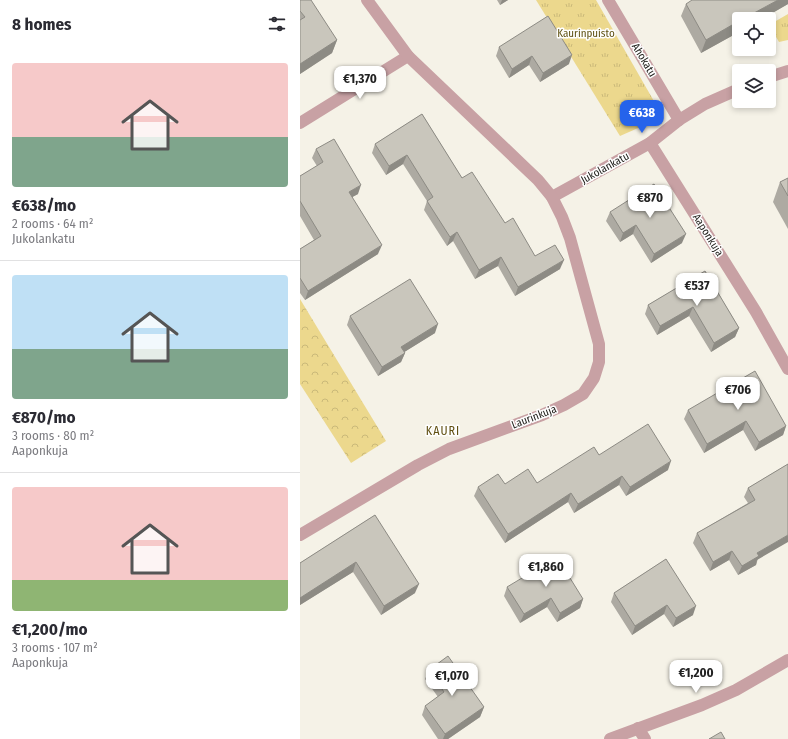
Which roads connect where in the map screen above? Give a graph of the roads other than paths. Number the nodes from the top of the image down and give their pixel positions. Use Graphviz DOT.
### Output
graph roads {
  1 [pos="367,0"];
  2 [pos="608,0"];
  3 [pos="408,56"];
  4 [pos="788,71"];
  5 [pos="776,75"];
  6 [pos="732,92"];
  7 [pos="679,120"];
  8 [pos="300,123"];
  9 [pos="650,143"];
  10 [pos="552,197"];
  11 [pos="788,370"];
  12 [pos="300,535"];
  13 [pos="788,660"];
  14 [pos="638,728"];
  15 [pos="610,739"];
  16 [pos="645,739"];
  1 -- 3 [label="street, Laurinkuja"];
  2 -- 7 [label="street, Ahokatu"];
  3 -- 8 [label="street"];
  3 -- 10 [label="street, Laurinkuja"];
  4 -- 5 [label="street"];
  6 -- 7 [label="street, Jukolankatu"];
  7 -- 9 [label="street, Jukolankatu"];
  9 -- 10 [label="street, Jukolankatu"];
  9 -- 11 [label="street, Aaponkuja"];
  10 -- 12 [label="street, Laurinkuja"];
  13 -- 14 [label="street"];
  14 -- 15 [label="street"];
  14 -- 16 [label="street"];
}
